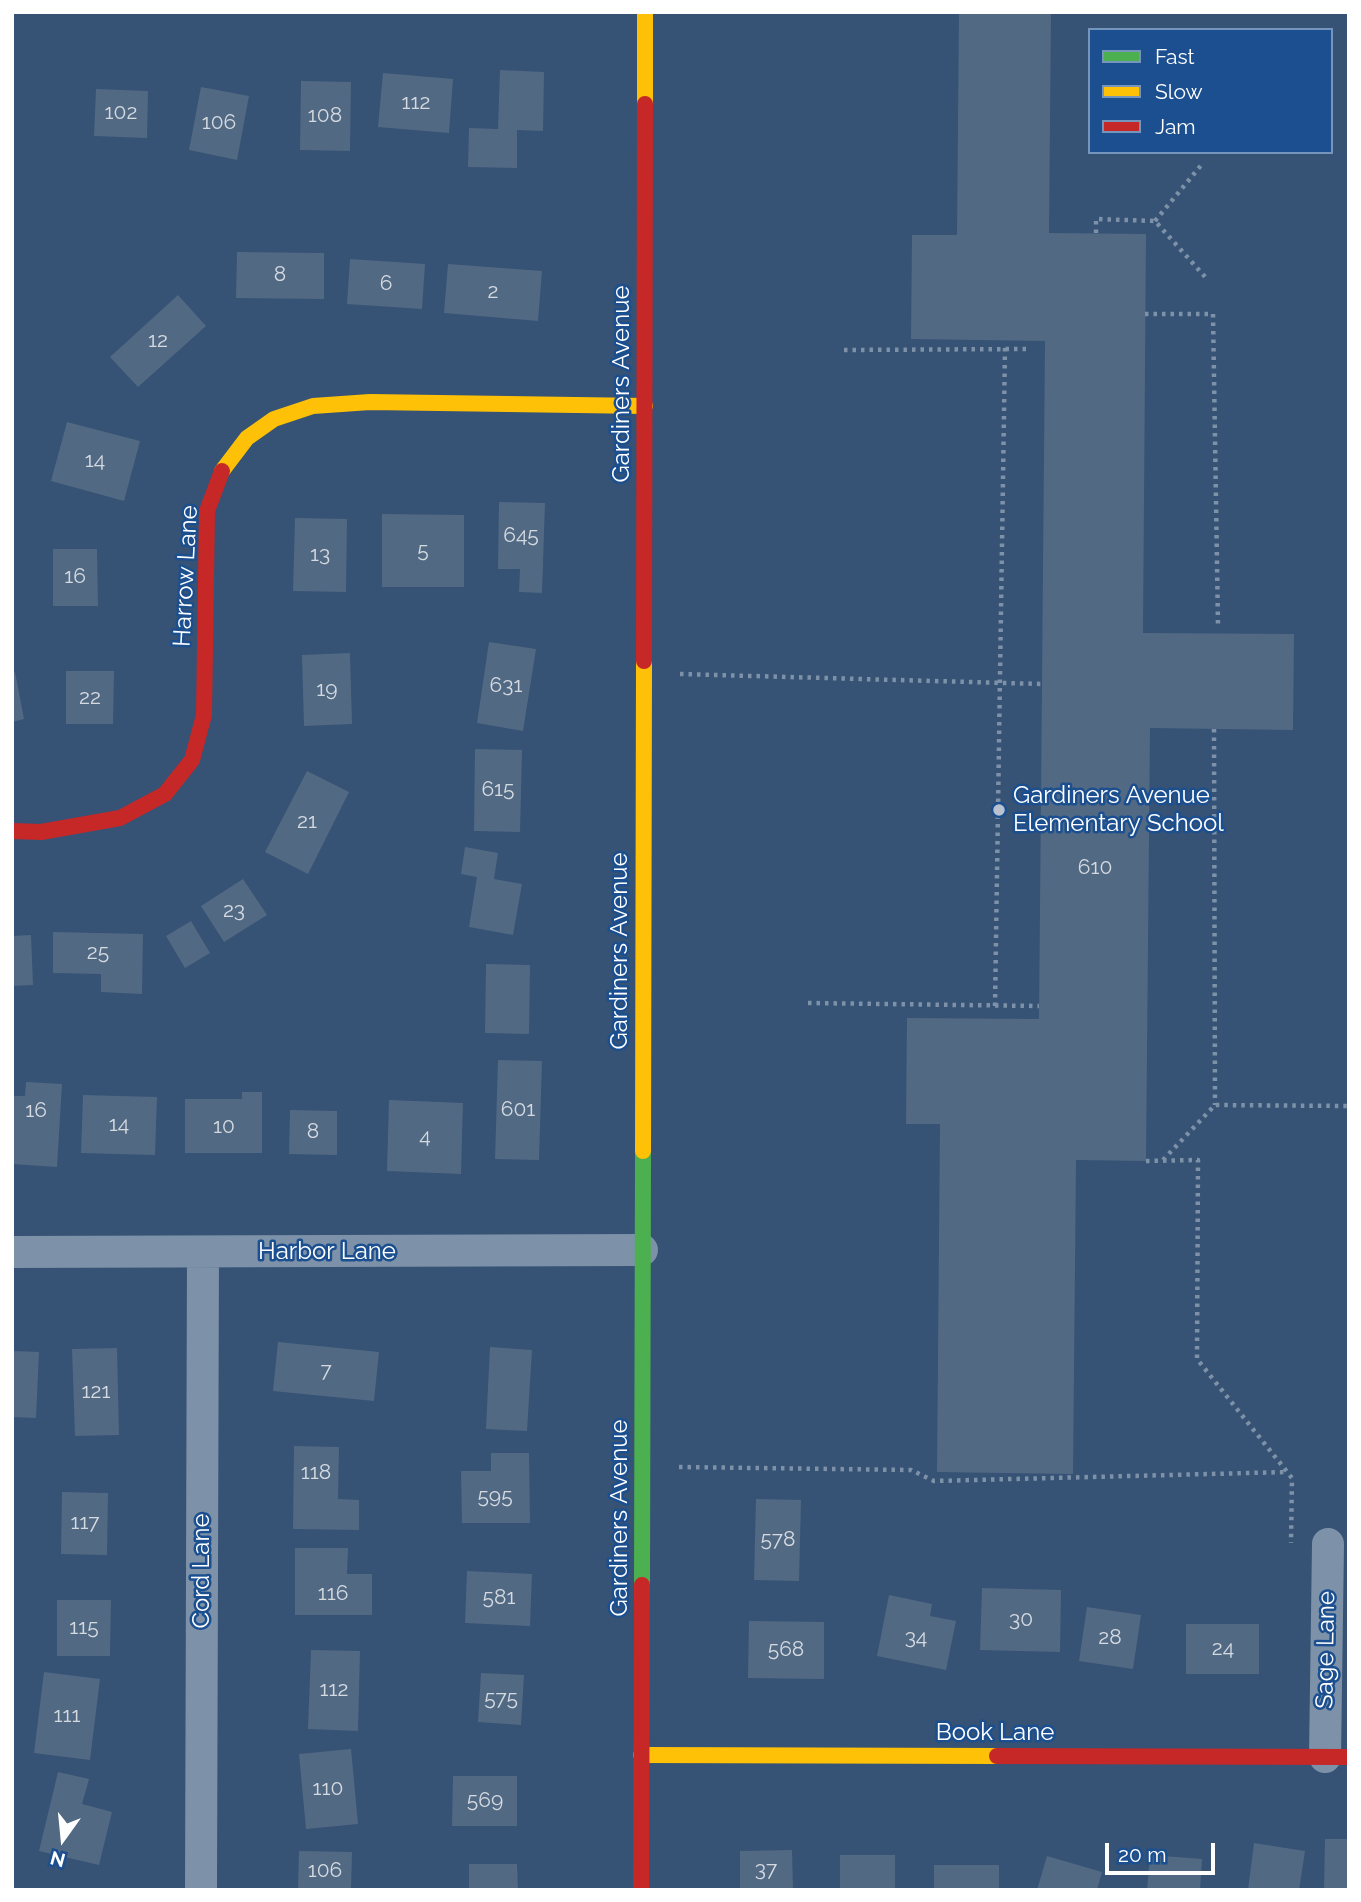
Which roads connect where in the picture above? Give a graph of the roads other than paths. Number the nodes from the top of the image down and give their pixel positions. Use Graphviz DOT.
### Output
graph roads {
  1 [pos="645,12"];
  2 [pos="645,407"];
  3 [pos="12,831"];
  4 [pos="642,1250"];
  5 [pos="12,1252"];
  6 [pos="203,1253"];
  7 [pos="1328,1544"];
  8 [pos="641,1755"];
  9 [pos="1337,1757"];
  10 [pos="201,1890"];
  11 [pos="641,1890"];
  1 -- 2 [label="main road, Gardiners Avenue"];
  2 -- 3 [label="main road, Harrow Lane"];
  2 -- 4 [label="main road, Gardiners Avenue"];
  4 -- 6 [label="street, Harbor Lane"];
  4 -- 8 [label="main road, Gardiners Avenue"];
  5 -- 6 [label="street, Harbor Lane"];
  6 -- 10 [label="street, Cord Lane"];
  7 -- 9 [label="street, Sage Lane"];
  8 -- 9 [label="main road, Book Lane"];
  8 -- 11 [label="main road, Gardiners Avenue"];
}
